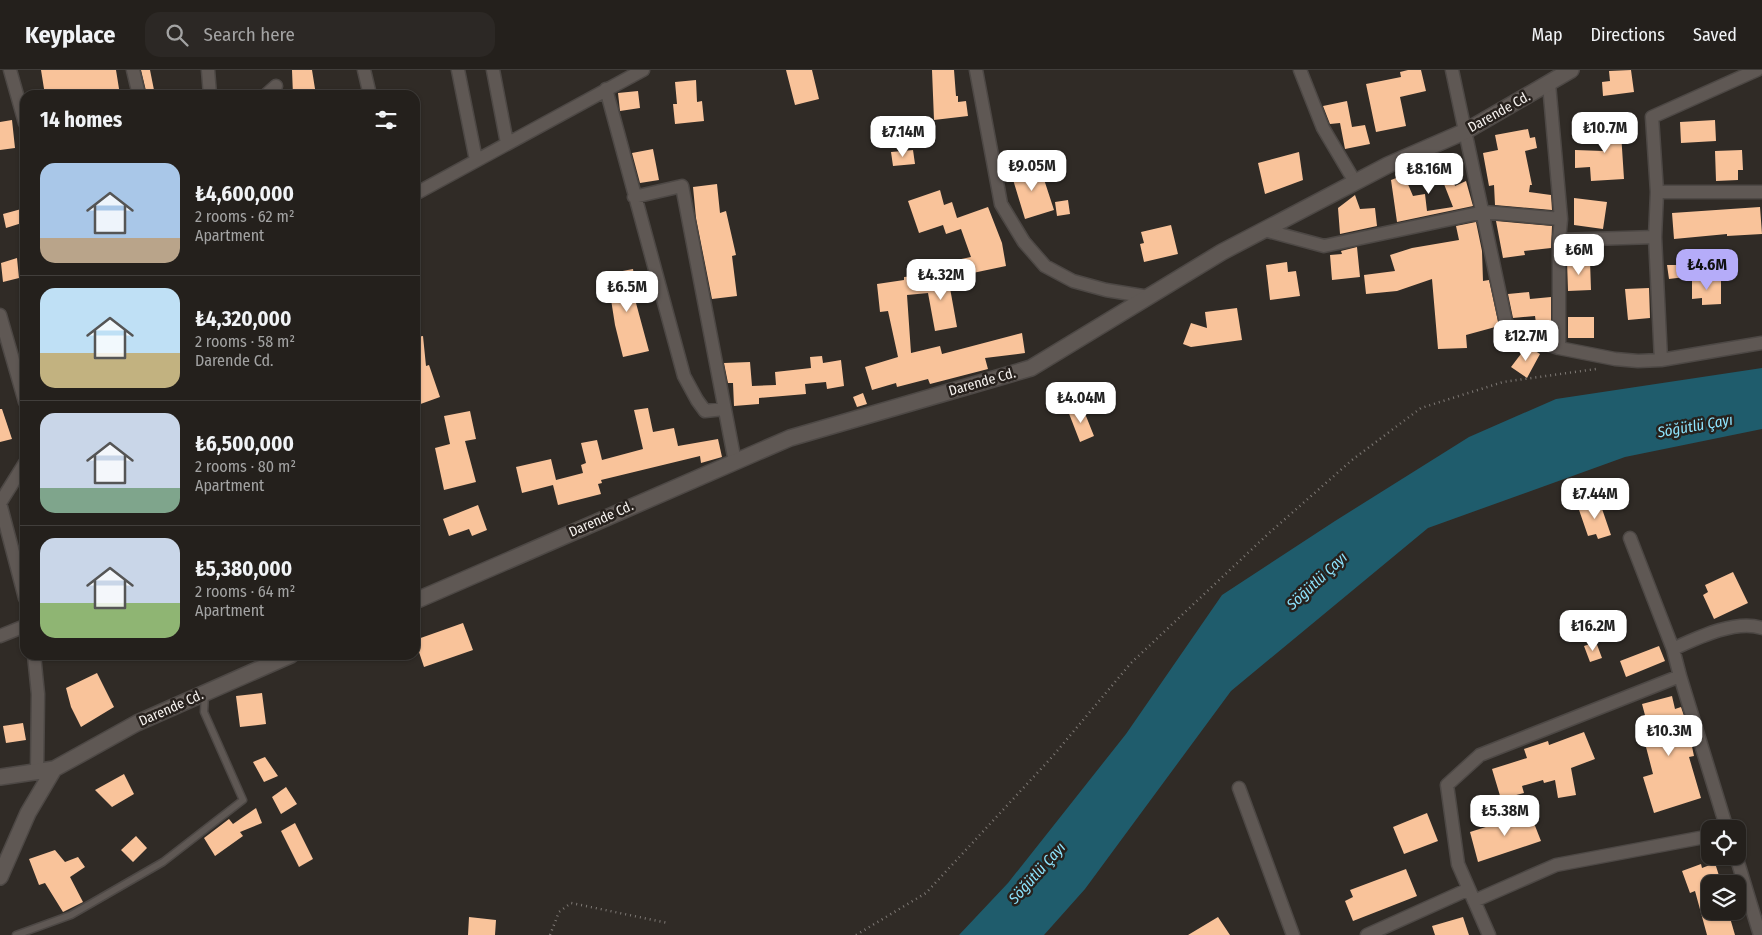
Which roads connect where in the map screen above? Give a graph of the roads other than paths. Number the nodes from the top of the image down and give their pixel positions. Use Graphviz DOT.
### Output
graph roads {
  1 [pos="10,70"];
  2 [pos="133,70"];
  3 [pos="208,70"];
  4 [pos="364,70"];
  5 [pos="458,70"];
  6 [pos="492,70"];
  7 [pos="643,70"];
  8 [pos="976,70"];
  9 [pos="1300,70"];
  10 [pos="1452,70"];
  11 [pos="1570,70"];
  12 [pos="1757,70"];
  13 [pos="1549,84"];
  14 [pos="606,88"];
  15 [pos="139,90"];
  16 [pos="210,90"];
  17 [pos="369,90"];
  18 [pos="20,105"];
  19 [pos="1466,131"];
  20 [pos="507,143"];
  21 [pos="476,160"];
  22 [pos="1356,182"];
  23 [pos="420,191"];
  24 [pos="1657,192"];
  25 [pos="1762,192"];
  26 [pos="634,197"];
  27 [pos="1484,212"];
  28 [pos="1561,219"];
  29 [pos="1264,230"];
  30 [pos="1655,237"];
  31 [pos="1559,240"];
  32 [pos="1149,297"];
  33 [pos="0,315"];
  34 [pos="1762,343"];
  35 [pos="1560,348"];
  36 [pos="1662,360"];
  37 [pos="20,385"];
  38 [pos="724,409"];
  39 [pos="735,462"];
  40 [pos="20,471"];
  41 [pos="0,503"];
  42 [pos="1630,538"];
  43 [pos="20,579"];
  44 [pos="420,596"];
  45 [pos="20,628"];
  46 [pos="1762,628"];
  47 [pos="0,636"];
  48 [pos="1673,649"];
  49 [pos="35,660"];
  50 [pos="281,660"];
  51 [pos="1680,676"];
  52 [pos="205,693"];
  53 [pos="54,769"];
  54 [pos="37,772"];
  55 [pos="0,777"];
  56 [pos="1239,788"];
  57 [pos="1724,820"];
  58 [pos="1701,838"];
  59 [pos="1739,865"];
  60 [pos="0,877"];
  61 [pos="1472,895"];
  62 [pos="16,935"];
  63 [pos="1293,935"];
  64 [pos="1367,935"];
  65 [pos="1489,935"];
  66 [pos="1760,935"];
  1 -- 18 [label="street"];
  2 -- 15 [label="street"];
  3 -- 16 [label="street"];
  4 -- 17 [label="street"];
  5 -- 21 [label="street"];
  6 -- 20 [label="street"];
  7 -- 14 [label="street"];
  8 -- 32 [label="street"];
  9 -- 22 [label="street"];
  10 -- 19 [label="street"];
  11 -- 13 [label="street, Darende Cd."];
  12 -- 24 [label="street"];
  13 -- 19 [label="street, Darende Cd."];
  13 -- 28 [label="street"];
  14 -- 20 [label="street"];
  14 -- 26 [label="street"];
  19 -- 22 [label="street, Darende Cd."];
  19 -- 27 [label="street"];
  20 -- 21 [label="street"];
  21 -- 23 [label="street"];
  22 -- 29 [label="street, Darende Cd."];
  24 -- 25 [label="street"];
  24 -- 30 [label="street"];
  26 -- 38 [label="street"];
  26 -- 38 [label="street"];
  27 -- 28 [label="street"];
  27 -- 29 [label="street"];
  27 -- 35 [label="street"];
  28 -- 31 [label="street"];
  29 -- 32 [label="street, Darende Cd."];
  30 -- 31 [label="street"];
  30 -- 36 [label="street"];
  31 -- 35 [label="street"];
  32 -- 39 [label="street, Darende Cd."];
  33 -- 37 [label="street"];
  34 -- 36 [label="street"];
  35 -- 36 [label="street"];
  38 -- 39 [label="street"];
  39 -- 44 [label="street, Darende Cd."];
  40 -- 41 [label="street"];
  41 -- 43 [label="street"];
  42 -- 48 [label="street"];
  45 -- 47 [label="street"];
  46 -- 48 [label="street"];
  48 -- 51 [label="street"];
  49 -- 54 [label="street"];
  50 -- 52 [label="street, Darende Cd."];
  51 -- 57 [label="street"];
  51 -- 61 [label="street"];
  52 -- 53 [label="street, Darende Cd."];
  52 -- 62 [label="lane"];
  53 -- 54 [label="street"];
  53 -- 60 [label="street"];
  54 -- 55 [label="street"];
  56 -- 63 [label="street"];
  58 -- 61 [label="street"];
  59 -- 66 [label="street"];
  61 -- 64 [label="street"];
  61 -- 65 [label="street"];
}
